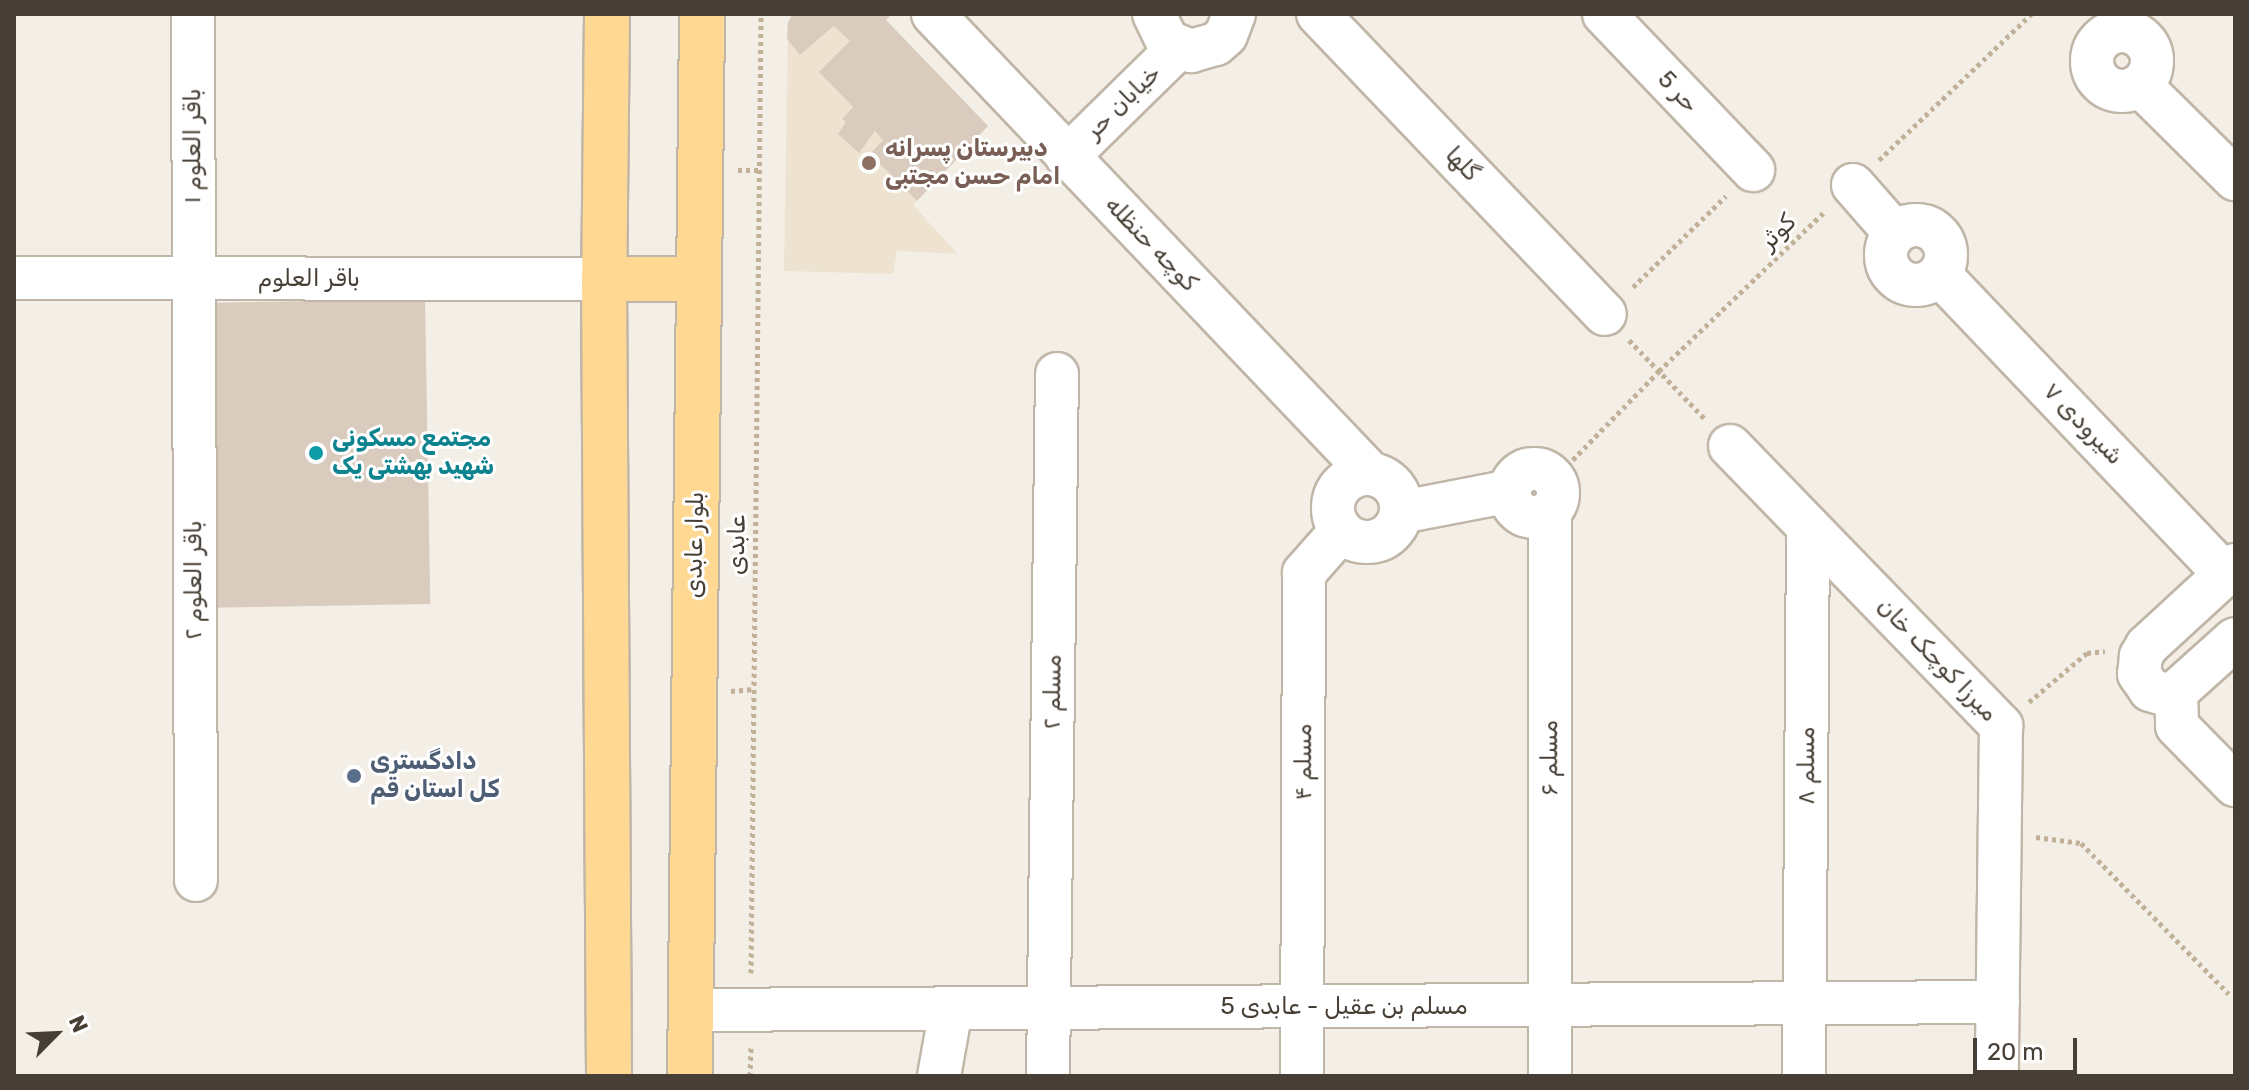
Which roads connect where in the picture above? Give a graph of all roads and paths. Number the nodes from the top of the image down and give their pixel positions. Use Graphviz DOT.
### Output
graph roads {
  1 [pos="193,14"];
  2 [pos="607,14"];
  3 [pos="702,14"];
  4 [pos="761,14"];
  5 [pos="933,14"];
  6 [pos="1154,14"];
  7 [pos="1234,14"];
  8 [pos="1318,14"];
  9 [pos="1604,14"];
  10 [pos="2031,14"];
  11 [pos="2090,26"];
  12 [pos="1178,48"];
  13 [pos="1067,157"];
  14 [pos="1753,170"];
  15 [pos="2235,179"];
  16 [pos="1853,185"];
  17 [pos="14,278"];
  18 [pos="192,279"];
  19 [pos="604,279"];
  20 [pos="698,279"];
  21 [pos="1605,314"];
  22 [pos="1659,371"];
  23 [pos="1057,374"];
  24 [pos="1730,446"];
  25 [pos="1370,473"];
  26 [pos="1552,496"];
  27 [pos="1402,512"];
  28 [pos="1808,527"];
  29 [pos="1341,531"];
  30 [pos="2230,570"];
  31 [pos="2235,639"];
  32 [pos="2147,646"];
  33 [pos="2176,692"];
  34 [pos="2001,726"];
  35 [pos="2235,785"];
  36 [pos="2000,832"];
  37 [pos="196,880"];
  38 [pos="2229,994"];
  39 [pos="1998,1002"];
  40 [pos="1805,1004"];
  41 [pos="1551,1005"];
  42 [pos="1303,1007"];
  43 [pos="951,1009"];
  44 [pos="1050,1009"];
  45 [pos="690,1010"];
  46 [pos="751,1010"];
  47 [pos="609,1076"];
  48 [pos="690,1076"];
  49 [pos="750,1076"];
  50 [pos="939,1076"];
  51 [pos="1048,1076"];
  52 [pos="1302,1076"];
  53 [pos="1550,1076"];
  54 [pos="1804,1076"];
  55 [pos="1997,1076"];
  1 -- 18 [label="street, باقر العلوم ۱"];
  2 -- 19 [label="main road"];
  3 -- 20 [label="main road, بلوار عابدی"];
  4 -- 46 [label="path, عابدی"];
  5 -- 13 [label="street, کوچه حنظله"];
  6 -- 12 [label="street"];
  7 -- 12 [label="street"];
  8 -- 21 [label="street, گلها"];
  9 -- 14 [label="street, حر 5"];
  10 -- 16 [label="path, کوثر"];
  11 -- 15 [label="street"];
  12 -- 13 [label="street, خیابان حر"];
  13 -- 25 [label="street, کوچه حنظله"];
  14 -- 21 [label="path"];
  16 -- 22 [label="path, کوثر"];
  16 -- 30 [label="street, شیرودی ۷"];
  17 -- 18 [label="street, باقر العلوم"];
  18 -- 19 [label="street, باقر العلوم"];
  18 -- 37 [label="street, باقر العلوم ۲"];
  19 -- 20 [label="main road"];
  19 -- 47 [label="main road"];
  20 -- 45 [label="main road, بلوار عابدی"];
  21 -- 22 [label="path"];
  22 -- 24 [label="path"];
  22 -- 26 [label="path, کوثر"];
  23 -- 44 [label="street, مسلم ۲"];
  24 -- 28 [label="street, میرزا کوچک خان"];
  25 -- 27 [label="street"];
  25 -- 29 [label="street"];
  26 -- 27 [label="street"];
  26 -- 41 [label="street, مسلم ۶"];
  27 -- 29 [label="street"];
  28 -- 34 [label="street, میرزا کوچک خان"];
  28 -- 40 [label="street, مسلم ۸"];
  29 -- 42 [label="street, مسلم ۴"];
  30 -- 32 [label="street"];
  31 -- 33 [label="street"];
  32 -- 33 [label="street"];
  32 -- 34 [label="path"];
  33 -- 35 [label="street"];
  34 -- 36 [label="street, میرزا کوچک خان"];
  36 -- 38 [label="path"];
  36 -- 39 [label="street, میرزا کوچک خان"];
  39 -- 40 [label="street, مسلم بن عقیل - عابدی 5"];
  39 -- 55 [label="street, میرزا کوچک خان"];
  40 -- 41 [label="street, مسلم بن عقیل - عابدی 5"];
  40 -- 54 [label="street, مسلم ۸"];
  41 -- 42 [label="street, مسلم بن عقیل - عابدی 5"];
  41 -- 53 [label="street, مسلم ۶"];
  42 -- 44 [label="street, مسلم بن عقیل - عابدی 5"];
  42 -- 52 [label="street, مسلم ۴"];
  43 -- 44 [label="street, مسلم بن عقیل - عابدی 5"];
  43 -- 46 [label="street, مسلم بن عقیل - عابدی 5"];
  43 -- 50 [label="street"];
  44 -- 51 [label="street, مسلم ۲"];
  45 -- 46 [label="street, مسلم بن عقیل - عابدی 5"];
  45 -- 48 [label="main road, بلوار عابدی"];
  46 -- 49 [label="path, عابدی"];
}
